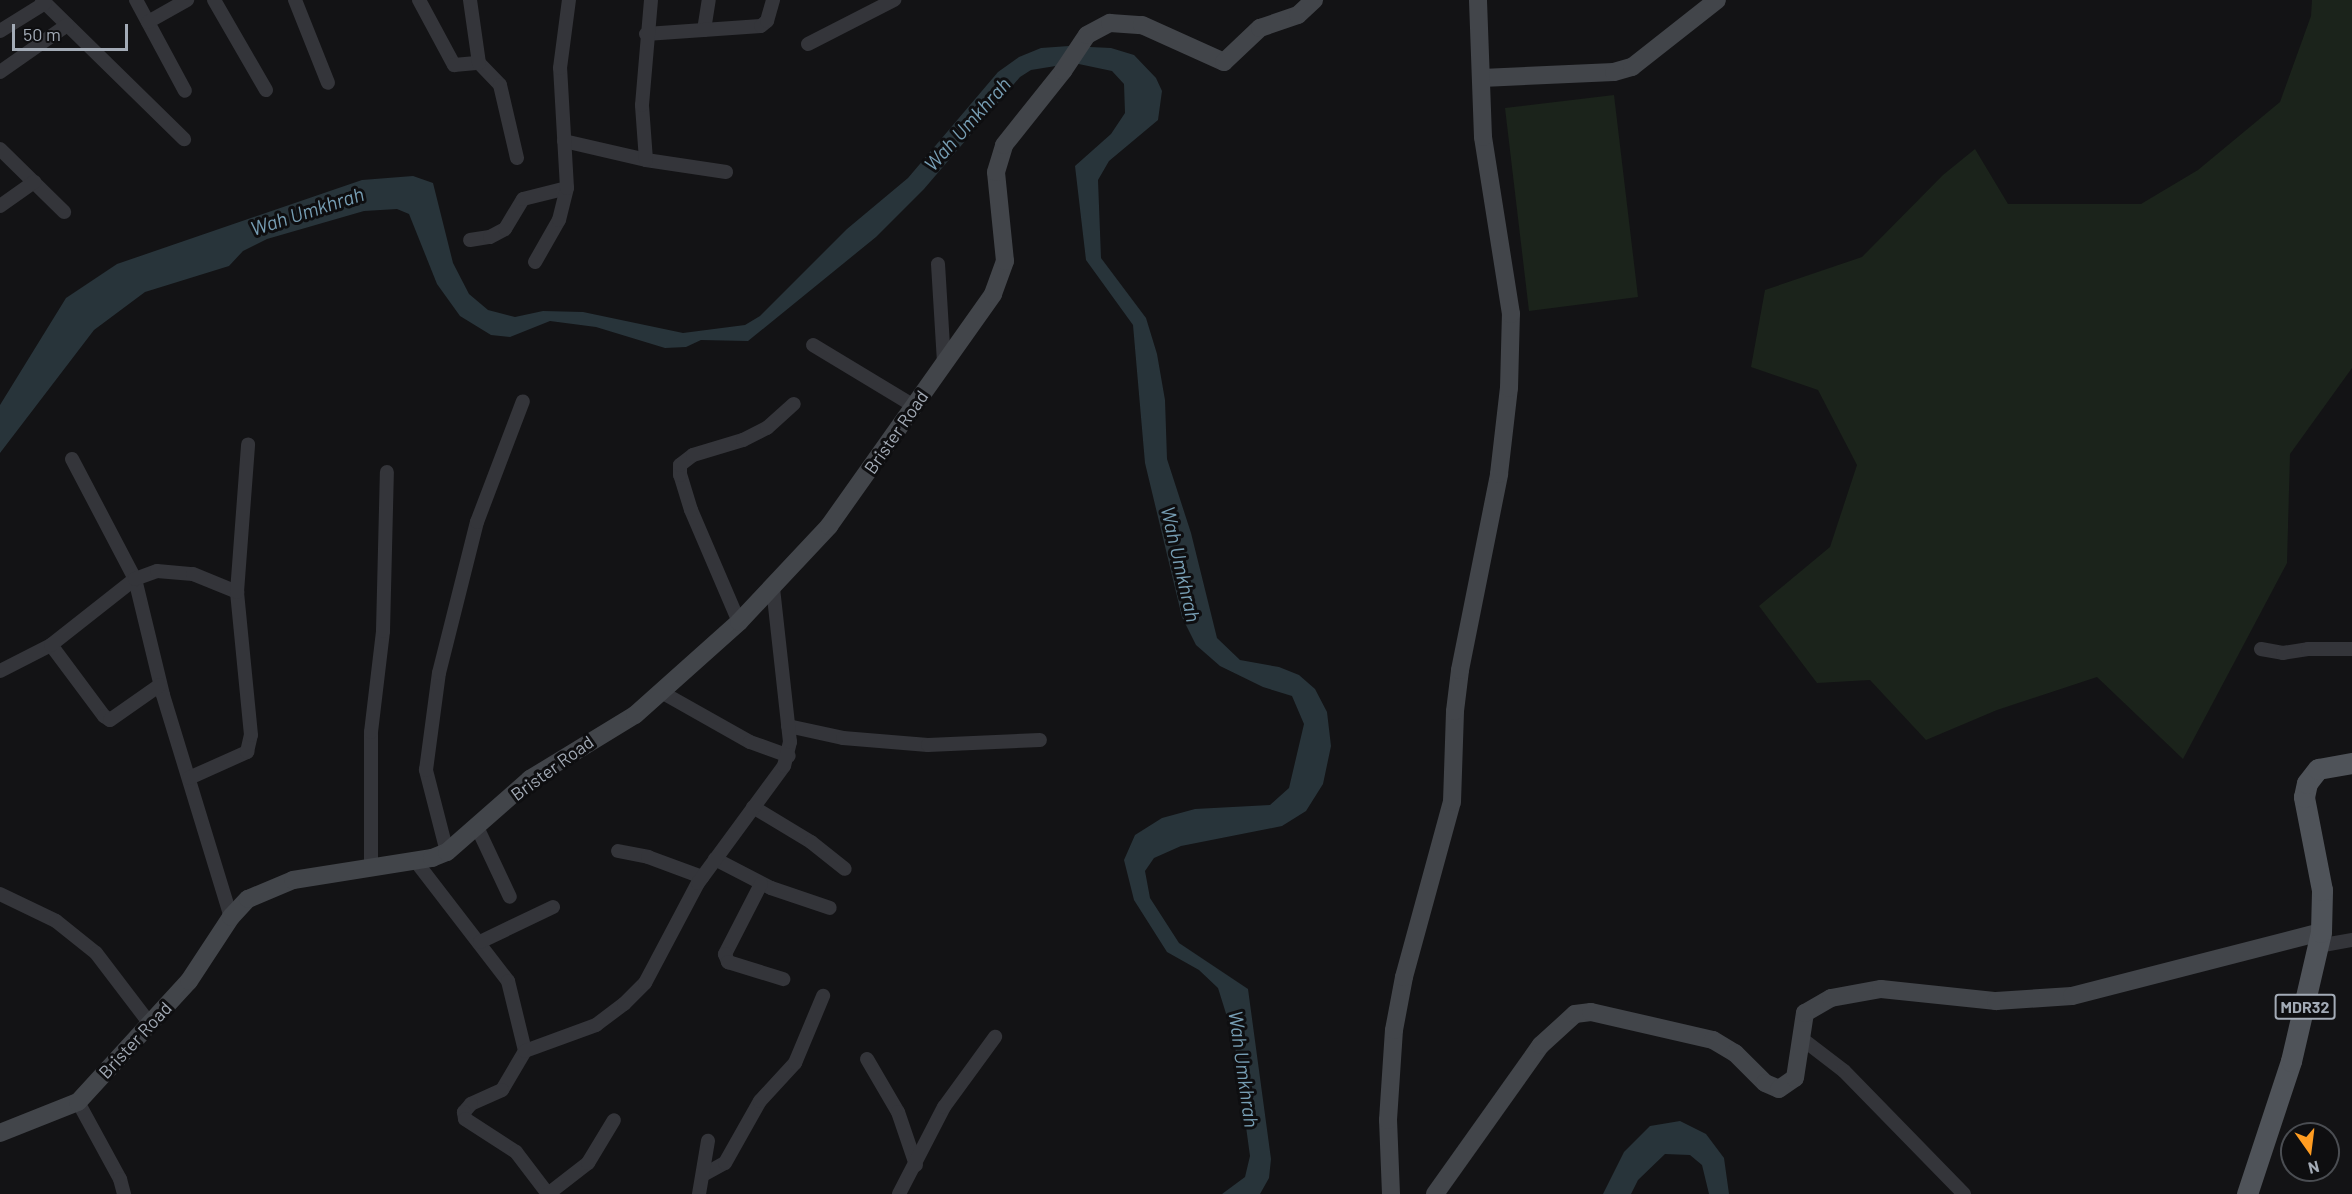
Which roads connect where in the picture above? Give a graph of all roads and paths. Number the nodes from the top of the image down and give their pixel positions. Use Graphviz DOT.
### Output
graph roads {
  1 [pos="136,0"];
  2 [pos="187,0"];
  3 [pos="214,0"];
  4 [pos="296,0"];
  5 [pos="419,0"];
  6 [pos="470,0"];
  7 [pos="569,0"];
  8 [pos="651,0"];
  9 [pos="709,0"];
  10 [pos="773,0"];
  11 [pos="894,0"];
  12 [pos="1314,0"];
  13 [pos="1478,0"];
  14 [pos="1717,0"];
  15 [pos="43,2"];
  16 [pos="148,22"];
  17 [pos="67,25"];
  18 [pos="704,30"];
  19 [pos="0,31"];
  20 [pos="646,34"];
  21 [pos="808,44"];
  22 [pos="479,63"];
  23 [pos="0,72"];
  24 [pos="1482,78"];
  25 [pos="328,83"];
  26 [pos="266,90"];
  27 [pos="185,91"];
  28 [pos="184,140"];
  29 [pos="564,141"];
  30 [pos="0,149"];
  31 [pos="517,158"];
  32 [pos="646,160"];
  33 [pos="726,172"];
  34 [pos="34,182"];
  35 [pos="567,188"];
  36 [pos="0,206"];
  37 [pos="64,212"];
  38 [pos="470,240"];
  39 [pos="535,262"];
  40 [pos="938,264"];
  41 [pos="813,345"];
  42 [pos="944,363"];
  43 [pos="523,401"];
  44 [pos="794,404"];
  45 [pos="914,406"];
  46 [pos="248,444"];
  47 [pos="72,459"];
  48 [pos="387,472"];
  49 [pos="135,579"];
  50 [pos="773,587"];
  51 [pos="237,592"];
  52 [pos="739,622"];
  53 [pos="51,645"];
  54 [pos="2261,649"];
  55 [pos="2352,649"];
  56 [pos="0,671"];
  57 [pos="160,685"];
  58 [pos="663,693"];
  59 [pos="788,726"];
  60 [pos="1040,740"];
  61 [pos="789,756"];
  62 [pos="2352,763"];
  63 [pos="189,778"];
  64 [pos="753,807"];
  65 [pos="477,827"];
  66 [pos="618,851"];
  67 [pos="447,852"];
  68 [pos="414,859"];
  69 [pos="715,859"];
  70 [pos="371,866"];
  71 [pos="845,869"];
  72 [pos="702,877"];
  73 [pos="761,884"];
  74 [pos="0,894"];
  75 [pos="510,897"];
  76 [pos="553,907"];
  77 [pos="830,908"];
  78 [pos="231,917"];
  79 [pos="2319,939"];
  80 [pos="2352,940"];
  81 [pos="480,942"];
  82 [pos="783,979"];
  83 [pos="823,996"];
  84 [pos="150,1024"];
  85 [pos="995,1037"];
  86 [pos="1801,1038"];
  87 [pos="525,1051"];
  88 [pos="867,1059"];
  89 [pos="78,1102"];
  90 [pos="614,1120"];
  91 [pos="0,1133"];
  92 [pos="708,1141"];
  93 [pos="916,1165"];
  94 [pos="704,1175"];
  95 [pos="124,1194"];
  96 [pos="548,1194"];
  97 [pos="699,1194"];
  98 [pos="899,1194"];
  99 [pos="1391,1194"];
  100 [pos="1435,1194"];
  101 [pos="1964,1194"];
  102 [pos="2247,1194"];
  1 -- 16 [label="street"];
  2 -- 16 [label="street"];
  3 -- 26 [label="street"];
  4 -- 25 [label="street"];
  5 -- 22 [label="street"];
  6 -- 22 [label="street"];
  7 -- 29 [label="street"];
  8 -- 20 [label="street"];
  9 -- 18 [label="street"];
  10 -- 18 [label="street"];
  11 -- 21 [label="street"];
  12 -- 42 [label="street, Brister Road"];
  13 -- 24 [label="street"];
  14 -- 24 [label="street"];
  15 -- 17 [label="street"];
  15 -- 19 [label="street"];
  16 -- 27 [label="street"];
  17 -- 23 [label="street"];
  17 -- 28 [label="street"];
  18 -- 20 [label="street"];
  20 -- 32 [label="street"];
  22 -- 31 [label="street"];
  24 -- 99 [label="street"];
  29 -- 32 [label="street"];
  29 -- 35 [label="street"];
  30 -- 34 [label="street"];
  32 -- 33 [label="street"];
  34 -- 36 [label="street"];
  34 -- 37 [label="street"];
  35 -- 38 [label="street"];
  35 -- 39 [label="street"];
  40 -- 42 [label="street"];
  41 -- 45 [label="street"];
  42 -- 45 [label="street, Brister Road"];
  43 -- 67 [label="street"];
  44 -- 52 [label="street"];
  45 -- 50 [label="street, Brister Road"];
  46 -- 51 [label="street"];
  47 -- 49 [label="street"];
  48 -- 70 [label="street"];
  49 -- 51 [label="street"];
  49 -- 53 [label="street"];
  49 -- 57 [label="street"];
  50 -- 52 [label="street, Brister Road"];
  50 -- 59 [label="street"];
  51 -- 63 [label="street"];
  52 -- 58 [label="street, Brister Road"];
  53 -- 56 [label="street"];
  53 -- 57 [label="street"];
  54 -- 55 [label="street"];
  57 -- 63 [label="street"];
  58 -- 61 [label="street"];
  58 -- 65 [label="street, Brister Road"];
  59 -- 60 [label="street"];
  59 -- 61 [label="street"];
  61 -- 64 [label="street"];
  62 -- 79 [label="main road, MDR32"];
  63 -- 78 [label="street"];
  64 -- 69 [label="street"];
  64 -- 71 [label="street"];
  65 -- 67 [label="street, Brister Road"];
  65 -- 75 [label="street"];
  66 -- 72 [label="street"];
  67 -- 68 [label="street, Brister Road"];
  68 -- 70 [label="street, Brister Road"];
  68 -- 81 [label="street"];
  69 -- 72 [label="street"];
  69 -- 73 [label="street"];
  70 -- 78 [label="street, Brister Road"];
  72 -- 87 [label="street"];
  73 -- 77 [label="street"];
  73 -- 82 [label="street"];
  74 -- 84 [label="street"];
  76 -- 81 [label="street"];
  78 -- 84 [label="street, Brister Road"];
  79 -- 80 [label="street"];
  79 -- 86 [label="street"];
  79 -- 102 [label="main road, MDR32"];
  81 -- 87 [label="street"];
  83 -- 94 [label="street"];
  84 -- 89 [label="street, Brister Road"];
  85 -- 93 [label="street"];
  86 -- 100 [label="street"];
  86 -- 101 [label="street"];
  87 -- 96 [label="street"];
  88 -- 93 [label="street"];
  89 -- 91 [label="street, Brister Road"];
  89 -- 95 [label="street"];
  90 -- 96 [label="street"];
  92 -- 94 [label="street"];
  93 -- 98 [label="street"];
  94 -- 97 [label="street"];
}
